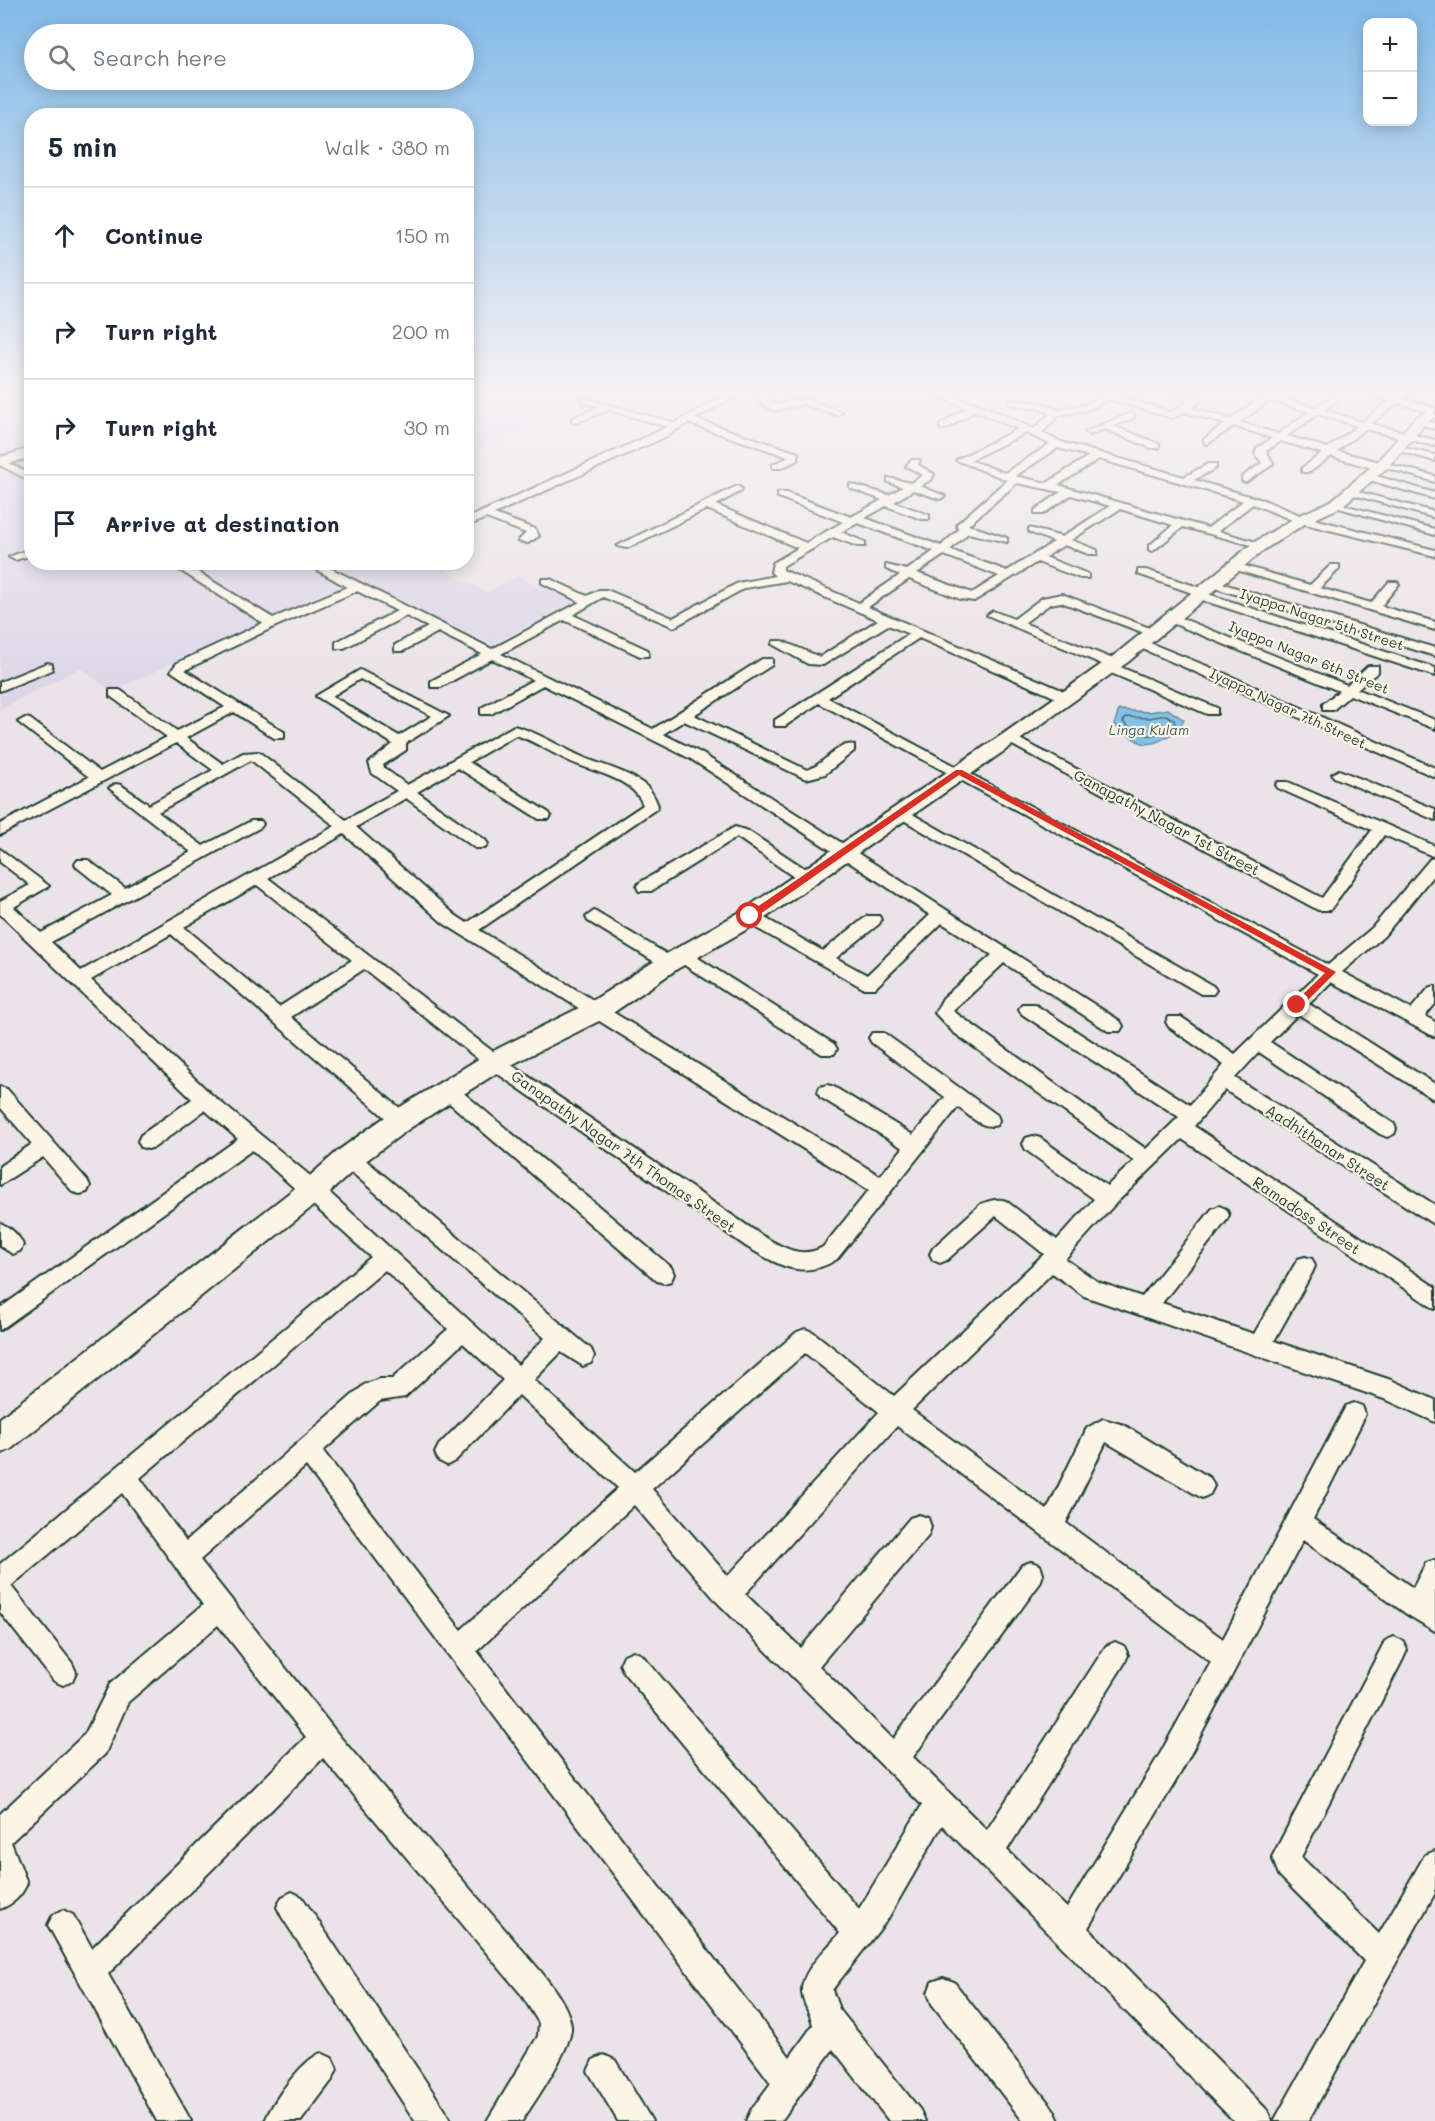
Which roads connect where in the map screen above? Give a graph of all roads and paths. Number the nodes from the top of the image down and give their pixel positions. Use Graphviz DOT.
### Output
graph roads {
  1 [pos="537,491"];
  2 [pos="733,491"];
  3 [pos="865,491"];
  4 [pos="905,491"];
  5 [pos="924,491"];
  6 [pos="998,491"];
  7 [pos="1070,491"];
  8 [pos="1222,491"];
  9 [pos="1340,491"];
  10 [pos="1416,491"];
  11 [pos="1421,491"];
  12 [pos="782,495"];
  13 [pos="940,496"];
  14 [pos="1251,500"];
  15 [pos="888,501"];
  16 [pos="707,505"];
  17 [pos="1118,506"];
  18 [pos="1039,512"];
  19 [pos="485,514"];
  20 [pos="1435,515"];
  21 [pos="925,517"];
  22 [pos="1303,519"];
  23 [pos="474,520"];
  24 [pos="855,520"];
  25 [pos="1180,524"];
  26 [pos="962,527"];
  27 [pos="1033,530"];
  28 [pos="1209,532"];
  29 [pos="1435,532"];
  30 [pos="834,533"];
  31 [pos="1003,540"];
  32 [pos="1060,540"];
  33 [pos="524,541"];
  34 [pos="861,544"];
  35 [pos="623,546"];
  36 [pos="1259,546"];
  37 [pos="808,548"];
  38 [pos="1153,548"];
  39 [pos="942,551"];
  40 [pos="1093,552"];
  41 [pos="1435,553"];
  42 [pos="24,554"];
  43 [pos="1035,556"];
  44 [pos="15,557"];
  45 [pos="1234,566"];
  46 [pos="890,567"];
  47 [pos="1335,567"];
  48 [pos="185,570"];
  49 [pos="324,570"];
  50 [pos="1142,572"];
  51 [pos="908,574"];
  52 [pos="1007,575"];
  53 [pos="1084,576"];
  54 [pos="787,577"];
  55 [pos="546,581"];
  56 [pos="1393,584"];
  57 [pos="357,587"];
  58 [pos="1312,589"];
  59 [pos="1206,591"];
  60 [pos="589,600"];
  61 [pos="859,608"];
  62 [pos="1374,608"];
  63 [pos="407,611"];
  64 [pos="993,615"];
  65 [pos="565,616"];
  66 [pos="1171,618"];
  67 [pos="887,620"];
  68 [pos="272,622"];
  69 [pos="1015,624"];
  70 [pos="1434,624"];
  71 [pos="438,627"];
  72 [pos="918,633"];
  73 [pos="1147,638"];
  74 [pos="778,644"];
  75 [pos="340,645"];
  76 [pos="399,648"];
  77 [pos="1433,652"];
  78 [pos="644,653"];
  79 [pos="492,654"];
  80 [pos="767,662"];
  81 [pos="1111,665"];
  82 [pos="47,667"];
  83 [pos="1373,669"];
  84 [pos="1435,672"];
  85 [pos="543,680"];
  86 [pos="436,684"];
  87 [pos="0,687"];
  88 [pos="1349,690"];
  89 [pos="115,693"];
  90 [pos="1066,697"];
  91 [pos="819,698"];
  92 [pos="236,706"];
  93 [pos="1328,707"];
  94 [pos="486,711"];
  95 [pos="1212,711"];
  96 [pos="683,716"];
  97 [pos="25,722"];
  98 [pos="780,723"];
  99 [pos="1435,725"];
  100 [pos="279,735"];
  101 [pos="653,735"];
  102 [pos="177,737"];
  103 [pos="1010,738"];
  104 [pos="399,742"];
  105 [pos="849,748"];
  106 [pos="459,762"];
  107 [pos="222,770"];
  108 [pos="959,772"];
  109 [pos="1435,773"];
  110 [pos="1339,774"];
  111 [pos="98,777"];
  112 [pos="1283,785"];
  113 [pos="116,788"];
  114 [pos="407,791"];
  115 [pos="148,812"];
  116 [pos="900,812"];
  117 [pos="1435,815"];
  118 [pos="544,816"];
  119 [pos="256,824"];
  120 [pos="346,826"];
  121 [pos="0,830"];
  122 [pos="1380,830"];
  123 [pos="480,844"];
  124 [pos="201,852"];
  125 [pos="845,852"];
  126 [pos="1435,852"];
  127 [pos="0,854"];
  128 [pos="1435,863"];
  129 [pos="83,864"];
  130 [pos="257,877"];
  131 [pos="807,878"];
  132 [pos="645,887"];
  133 [pos="123,895"];
  134 [pos="2,907"];
  135 [pos="940,915"];
  136 [pos="750,916"];
  137 [pos="594,917"];
  138 [pos="873,920"];
  139 [pos="172,926"];
  140 [pos="468,930"];
  141 [pos="39,941"];
  142 [pos="1004,954"];
  143 [pos="675,959"];
  144 [pos="824,959"];
  145 [pos="364,961"];
  146 [pos="1331,972"];
  147 [pos="80,979"];
  148 [pos="1207,990"];
  149 [pos="1435,992"];
  150 [pos="1297,1005"];
  151 [pos="1028,1009"];
  152 [pos="598,1010"];
  153 [pos="279,1016"];
  154 [pos="1414,1017"];
  155 [pos="1175,1022"];
  156 [pos="1114,1026"];
  157 [pos="1435,1030"];
  158 [pos="878,1038"];
  159 [pos="1259,1043"];
  160 [pos="828,1049"];
  161 [pos="495,1062"];
  162 [pos="1236,1064"];
  163 [pos="1222,1079"];
  164 [pos="447,1090"];
  165 [pos="826,1092"];
  166 [pos="1435,1093"];
  167 [pos="0,1094"];
  168 [pos="957,1095"];
  169 [pos="205,1100"];
  170 [pos="401,1120"];
  171 [pos="990,1120"];
  172 [pos="1186,1122"];
  173 [pos="1387,1129"];
  174 [pos="251,1140"];
  175 [pos="148,1141"];
  176 [pos="1033,1144"];
  177 [pos="45,1146"];
  178 [pos="915,1146"];
  179 [pos="350,1158"];
  180 [pos="1148,1161"];
  181 [pos="0,1177"];
  182 [pos="80,1186"];
  183 [pos="882,1188"];
  184 [pos="313,1190"];
  185 [pos="1108,1198"];
  186 [pos="1219,1215"];
  187 [pos="1435,1216"];
  188 [pos="940,1254"];
  189 [pos="1054,1256"];
  190 [pos="385,1258"];
  191 [pos="1305,1266"];
  192 [pos="664,1274"];
  193 [pos="1435,1299"];
  194 [pos="1145,1309"];
  195 [pos="0,1320"];
  196 [pos="462,1330"];
  197 [pos="561,1337"];
  198 [pos="1259,1346"];
  199 [pos="584,1356"];
  200 [pos="519,1383"];
  201 [pos="895,1411"];
  202 [pos="1435,1411"];
  203 [pos="1354,1414"];
  204 [pos="0,1438"];
  205 [pos="308,1450"];
  206 [pos="447,1454"];
  207 [pos="124,1476"];
  208 [pos="1202,1486"];
  209 [pos="635,1488"];
  210 [pos="1299,1523"];
  211 [pos="1052,1526"];
  212 [pos="919,1527"];
  213 [pos="183,1559"];
  214 [pos="1435,1572"];
  215 [pos="1031,1574"];
  216 [pos="0,1580"];
  217 [pos="0,1592"];
  218 [pos="728,1595"];
  219 [pos="220,1607"];
  220 [pos="1426,1612"];
  221 [pos="459,1650"];
  222 [pos="1394,1650"];
  223 [pos="1114,1655"];
  224 [pos="1227,1658"];
  225 [pos="633,1664"];
  226 [pos="801,1668"];
  227 [pos="63,1672"];
  228 [pos="323,1739"];
  229 [pos="895,1759"];
  230 [pos="938,1804"];
  231 [pos="0,1833"];
  232 [pos="0,1850"];
  233 [pos="989,1853"];
  234 [pos="1435,1865"];
  235 [pos="0,1895"];
  236 [pos="292,1907"];
  237 [pos="63,1925"];
  238 [pos="858,1931"];
  239 [pos="1070,1931"];
  240 [pos="1383,1959"];
  241 [pos="89,1972"];
  242 [pos="943,1993"];
  243 [pos="830,2021"];
  244 [pos="321,2069"];
  245 [pos="604,2071"];
  246 [pos="790,2083"];
  247 [pos="175,2121"];
  248 [pos="281,2121"];
  249 [pos="434,2121"];
  250 [pos="503,2121"];
  251 [pos="636,2121"];
  252 [pos="762,2121"];
  253 [pos="909,2121"];
  254 [pos="1043,2121"];
  255 [pos="1256,2121"];
  256 [pos="1290,2121"];
  1 -- 19 [label="street"];
  2 -- 16 [label="street"];
  3 -- 15 [label="street"];
  4 -- 15 [label="street"];
  5 -- 13 [label="street"];
  6 -- 26 [label="street"];
  7 -- 17 [label="street"];
  7 -- 18 [label="street"];
  8 -- 14 [label="street"];
  9 -- 22 [label="street"];
  10 -- 29 [label="street"];
  11 -- 20 [label="street"];
  12 -- 24 [label="street"];
  14 -- 22 [label="street"];
  14 -- 28 [label="street"];
  15 -- 21 [label="street"];
  15 -- 24 [label="street"];
  16 -- 35 [label="street"];
  16 -- 37 [label="street"];
  17 -- 25 [label="street"];
  17 -- 32 [label="street"];
  19 -- 23 [label="street"];
  19 -- 33 [label="street"];
  22 -- 36 [label="street"];
  22 -- 41 [label="street"];
  24 -- 30 [label="street"];
  24 -- 39 [label="street"];
  25 -- 28 [label="street"];
  25 -- 38 [label="street"];
  26 -- 31 [label="street"];
  26 -- 39 [label="street"];
  27 -- 32 [label="street"];
  28 -- 36 [label="street"];
  30 -- 34 [label="street"];
  30 -- 37 [label="street"];
  32 -- 40 [label="street"];
  32 -- 43 [label="street"];
  36 -- 45 [label="street"];
  37 -- 54 [label="street"];
  39 -- 51 [label="street"];
  39 -- 52 [label="street"];
  42 -- 44 [label="street"];
  43 -- 52 [label="street"];
  43 -- 53 [label="street"];
  45 -- 58 [label="street"];
  45 -- 59 [label="street"];
  46 -- 51 [label="street"];
  47 -- 58 [label="street"];
  48 -- 68 [label="street"];
  49 -- 57 [label="street"];
  50 -- 59 [label="street"];
  51 -- 52 [label="street"];
  51 -- 61 [label="street"];
  54 -- 60 [label="street"];
  54 -- 61 [label="street"];
  55 -- 60 [label="street"];
  56 -- 62 [label="street"];
  57 -- 63 [label="street"];
  57 -- 68 [label="street"];
  58 -- 62 [label="street"];
  59 -- 66 [label="street"];
  59 -- 77 [label="street"];
  59 -- 84 [label="street, Iyappa Nagar 5th Street"];
  60 -- 65 [label="street"];
  61 -- 67 [label="street"];
  62 -- 70 [label="street"];
  63 -- 71 [label="street"];
  63 -- 75 [label="street"];
  64 -- 69 [label="street"];
  65 -- 78 [label="street"];
  65 -- 79 [label="street"];
  66 -- 73 [label="street"];
  66 -- 88 [label="street, Iyappa Nagar 6th Street"];
  67 -- 72 [label="street"];
  67 -- 74 [label="street"];
  68 -- 92 [label="street"];
  69 -- 73 [label="street, Iyappa Nagar 7th Street"];
  69 -- 81 [label="street"];
  71 -- 76 [label="street"];
  71 -- 79 [label="street"];
  72 -- 90 [label="street"];
  72 -- 91 [label="street"];
  73 -- 81 [label="street"];
  73 -- 109 [label="street, Iyappa Nagar 7th Street"];
  79 -- 85 [label="street"];
  79 -- 86 [label="street"];
  80 -- 96 [label="street"];
  81 -- 90 [label="street"];
  81 -- 95 [label="street"];
  82 -- 87 [label="street"];
  83 -- 88 [label="street"];
  85 -- 94 [label="street"];
  85 -- 101 [label="street"];
  88 -- 93 [label="street"];
  88 -- 99 [label="street, Iyappa Nagar 6th Street"];
  89 -- 102 [label="street"];
  90 -- 103 [label="street"];
  91 -- 98 [label="street"];
  91 -- 108 [label="street"];
  92 -- 100 [label="street"];
  92 -- 102 [label="street"];
  96 -- 101 [label="street"];
  96 -- 105 [label="street"];
  97 -- 111 [label="street"];
  101 -- 125 [label="street"];
  102 -- 107 [label="street"];
  102 -- 111 [label="street"];
  103 -- 108 [label="street"];
  103 -- 122 [label="street, Ganapathy Nagar 1st Street"];
  104 -- 104 [label="street"];
  104 -- 114 [label="street"];
  106 -- 114 [label="street"];
  106 -- 118 [label="street"];
  106 -- 140 [label="street"];
  107 -- 115 [label="street"];
  107 -- 120 [label="street"];
  108 -- 116 [label="street"];
  108 -- 146 [label="street"];
  110 -- 117 [label="street"];
  111 -- 121 [label="street"];
  112 -- 122 [label="street"];
  113 -- 115 [label="street"];
  114 -- 120 [label="street"];
  114 -- 123 [label="street"];
  115 -- 124 [label="street"];
  116 -- 125 [label="street"];
  116 -- 148 [label="street"];
  119 -- 124 [label="street"];
  120 -- 130 [label="street"];
  120 -- 140 [label="street"];
  122 -- 126 [label="street"];
  124 -- 133 [label="street"];
  125 -- 131 [label="street"];
  125 -- 135 [label="street"];
  127 -- 134 [label="street"];
  128 -- 146 [label="street"];
  129 -- 133 [label="street"];
  130 -- 139 [label="street"];
  130 -- 145 [label="street, Ganapathy Nagar 7th Thomas Street"];
  131 -- 132 [label="street"];
  131 -- 136 [label="street"];
  133 -- 141 [label="street"];
  134 -- 141 [label="street"];
  135 -- 142 [label="street"];
  135 -- 144 [label="street"];
  136 -- 143 [label="street"];
  136 -- 144 [label="street"];
  137 -- 143 [label="street"];
  138 -- 144 [label="street"];
  139 -- 147 [label="street"];
  139 -- 153 [label="street"];
  140 -- 152 [label="street"];
  141 -- 147 [label="street"];
  142 -- 156 [label="street"];
  142 -- 180 [label="street"];
  143 -- 152 [label="street"];
  143 -- 160 [label="street"];
  145 -- 153 [label="street"];
  145 -- 161 [label="street, Ganapathy Nagar 7th Thomas Street"];
  146 -- 150 [label="street"];
  146 -- 154 [label="street"];
  147 -- 169 [label="street"];
  149 -- 154 [label="street"];
  150 -- 159 [label="street"];
  150 -- 166 [label="street"];
  151 -- 172 [label="street, Ramadoss Street"];
  152 -- 161 [label="street"];
  152 -- 183 [label="street"];
  153 -- 170 [label="street"];
  154 -- 157 [label="street"];
  155 -- 162 [label="street"];
  158 -- 168 [label="street"];
  159 -- 162 [label="street"];
  159 -- 173 [label="street"];
  161 -- 164 [label="street"];
  161 -- 183 [label="street, Ganapathy Nagar 7th Thomas Street"];
  162 -- 163 [label="street"];
  163 -- 172 [label="street"];
  163 -- 187 [label="street, Aadhithanar Street"];
  164 -- 170 [label="street"];
  164 -- 192 [label="street"];
  165 -- 178 [label="street"];
  167 -- 177 [label="street"];
  168 -- 171 [label="street"];
  168 -- 178 [label="street, Ganapathy Nagar 7th Thomas Street"];
  169 -- 174 [label="street"];
  169 -- 175 [label="street"];
  170 -- 179 [label="street"];
  172 -- 180 [label="street"];
  172 -- 193 [label="street, Ramadoss Street"];
  174 -- 184 [label="street"];
  174 -- 195 [label="street"];
  176 -- 185 [label="street"];
  177 -- 181 [label="street"];
  177 -- 182 [label="street"];
  178 -- 183 [label="street, Ganapathy Nagar 7th Thomas Street"];
  179 -- 184 [label="street"];
  179 -- 197 [label="street"];
  180 -- 185 [label="street"];
  184 -- 190 [label="street"];
  184 -- 204 [label="street"];
  185 -- 189 [label="street"];
  186 -- 194 [label="street"];
  188 -- 189 [label="street"];
  189 -- 194 [label="street"];
  189 -- 201 [label="street"];
  190 -- 196 [label="street"];
  190 -- 207 [label="street"];
  191 -- 198 [label="street"];
  194 -- 198 [label="street"];
  196 -- 200 [label="street"];
  196 -- 205 [label="street"];
  197 -- 199 [label="street"];
  197 -- 200 [label="street"];
  198 -- 202 [label="street"];
  200 -- 206 [label="street"];
  200 -- 209 [label="street"];
  201 -- 209 [label="street"];
  201 -- 211 [label="street"];
  201 -- 218 [label="street"];
  203 -- 210 [label="street"];
  205 -- 213 [label="street"];
  205 -- 221 [label="street"];
  207 -- 213 [label="street"];
  207 -- 216 [label="street"];
  208 -- 211 [label="street"];
  209 -- 218 [label="street"];
  209 -- 221 [label="street"];
  210 -- 220 [label="street"];
  210 -- 224 [label="street"];
  211 -- 224 [label="street"];
  212 -- 226 [label="street"];
  213 -- 219 [label="street"];
  214 -- 220 [label="street"];
  215 -- 229 [label="street"];
  217 -- 227 [label="street"];
  218 -- 226 [label="street"];
  219 -- 228 [label="street"];
  219 -- 231 [label="street"];
  221 -- 246 [label="street"];
  222 -- 240 [label="street"];
  223 -- 233 [label="street"];
  224 -- 239 [label="street"];
  225 -- 238 [label="street"];
  226 -- 229 [label="street"];
  228 -- 241 [label="street"];
  228 -- 250 [label="street"];
  229 -- 230 [label="street"];
  230 -- 233 [label="street"];
  230 -- 238 [label="street"];
  232 -- 235 [label="street"];
  233 -- 239 [label="street"];
  234 -- 240 [label="street"];
  236 -- 249 [label="street"];
  237 -- 241 [label="street"];
  238 -- 243 [label="street"];
  239 -- 255 [label="street"];
  240 -- 256 [label="street"];
  241 -- 247 [label="street"];
  242 -- 254 [label="street"];
  243 -- 246 [label="street"];
  243 -- 253 [label="street"];
  244 -- 248 [label="street"];
  245 -- 251 [label="street"];
  246 -- 252 [label="street"];
}
